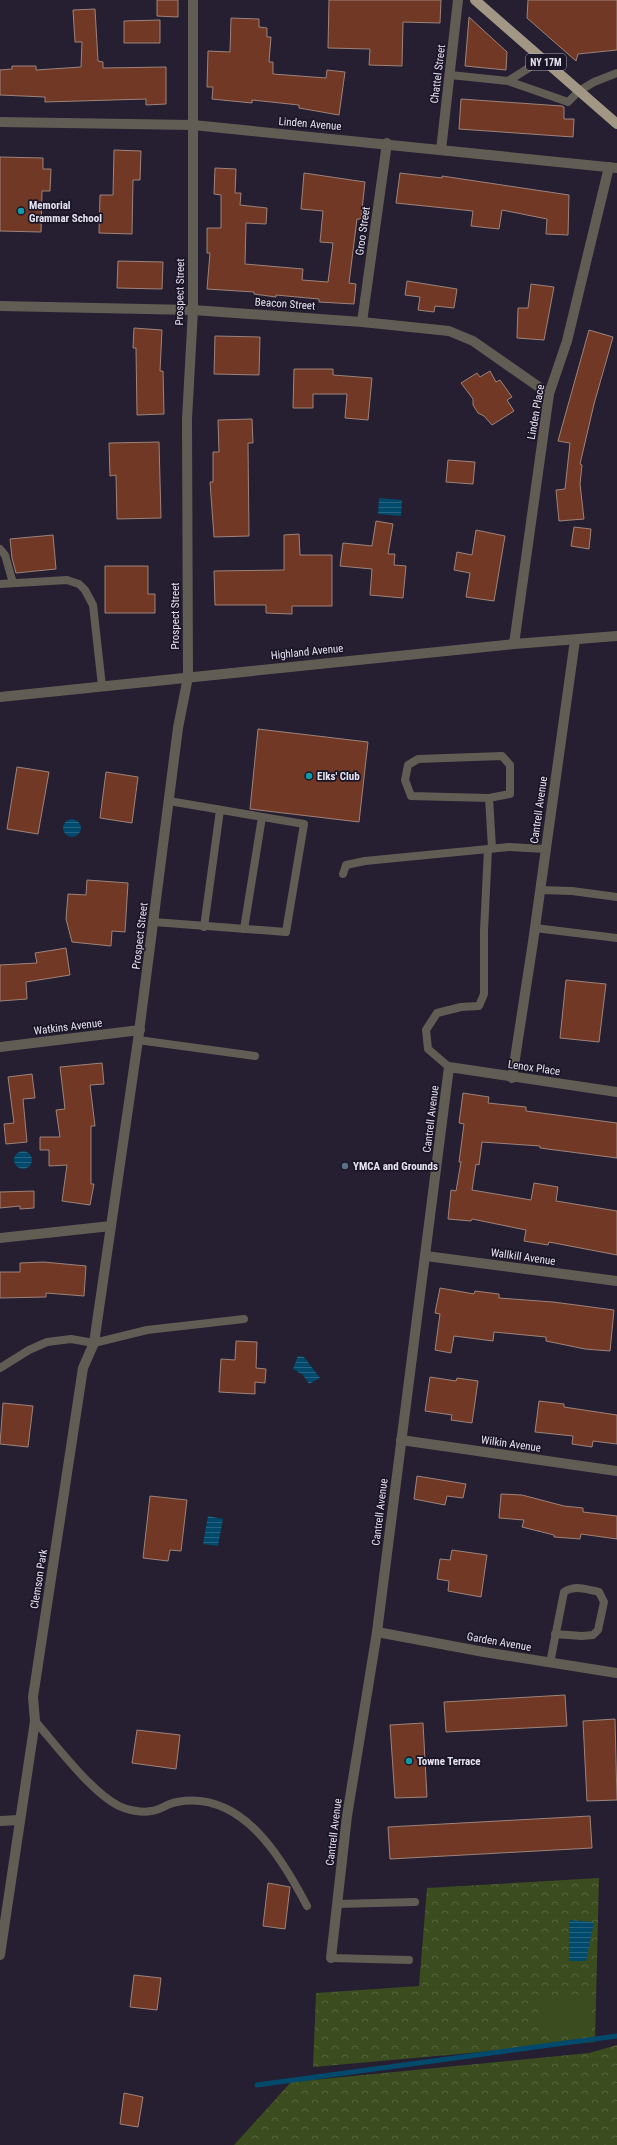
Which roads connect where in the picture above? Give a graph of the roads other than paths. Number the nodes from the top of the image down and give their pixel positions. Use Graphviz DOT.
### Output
graph roads {
  1 [pos="193,0"];
  2 [pos="458,0"];
  3 [pos="475,0"];
  4 [pos="543,59"];
  5 [pos="450,74"];
  6 [pos="617,74"];
  7 [pos="508,81"];
  8 [pos="579,91"];
  9 [pos="0,122"];
  10 [pos="617,124"];
  11 [pos="193,125"];
  12 [pos="387,143"];
  13 [pos="441,150"];
  14 [pos="613,167"];
  15 [pos="0,306"];
  16 [pos="193,310"];
  17 [pos="362,322"];
  18 [pos="549,394"];
  19 [pos="0,549"];
  20 [pos="13,583"];
  21 [pos="0,584"];
  22 [pos="617,636"];
  23 [pos="574,640"];
  24 [pos="514,644"];
  25 [pos="188,676"];
  26 [pos="102,686"];
  27 [pos="0,697"];
  28 [pos="489,798"];
  29 [pos="169,801"];
  30 [pos="220,810"];
  31 [pos="262,817"];
  32 [pos="490,849"];
  33 [pos="546,849"];
  34 [pos="343,874"];
  35 [pos="540,890"];
  36 [pos="617,897"];
  37 [pos="154,922"];
  38 [pos="204,927"];
  39 [pos="535,928"];
  40 [pos="244,929"];
  41 [pos="617,938"];
  42 [pos="139,1035"];
  43 [pos="0,1047"];
  44 [pos="254,1056"];
  45 [pos="449,1067"];
  46 [pos="512,1078"];
  47 [pos="617,1092"];
  48 [pos="111,1226"];
  49 [pos="0,1238"];
  50 [pos="426,1256"];
  51 [pos="617,1281"];
  52 [pos="244,1319"];
  53 [pos="94,1343"];
  54 [pos="0,1368"];
  55 [pos="401,1440"];
  56 [pos="617,1471"];
  57 [pos="377,1632"];
  58 [pos="555,1634"];
  59 [pos="550,1662"];
  60 [pos="617,1673"];
  61 [pos="35,1722"];
  62 [pos="19,1820"];
  63 [pos="0,1821"];
  64 [pos="415,1902"];
  65 [pos="337,1904"];
  66 [pos="307,1906"];
  67 [pos="0,1955"];
  68 [pos="332,1958"];
  69 [pos="409,1960"];
  1 -- 11 [label="street, Prospect Street"];
  2 -- 5 [label="street, Chattel Street"];
  3 -- 4 [label="main road, NY 17M"];
  4 -- 7 [label="lane"];
  4 -- 8 [label="main road, NY 17M"];
  5 -- 7 [label="lane"];
  5 -- 13 [label="street, Chattel Street"];
  6 -- 8 [label="lane"];
  7 -- 8 [label="lane"];
  8 -- 10 [label="main road, NY 17M"];
  9 -- 11 [label="street, Linden Avenue"];
  11 -- 12 [label="street, Linden Avenue"];
  11 -- 16 [label="street, Prospect Street"];
  12 -- 13 [label="street, Linden Avenue"];
  12 -- 17 [label="street, Groo Street"];
  13 -- 14 [label="street, Linden Avenue"];
  14 -- 18 [label="street, Linden Place"];
  15 -- 16 [label="street, Beacon Street"];
  16 -- 17 [label="street, Beacon Street"];
  16 -- 25 [label="street, Prospect Street"];
  17 -- 18 [label="street, Beacon Street"];
  18 -- 24 [label="street, Linden Place"];
  19 -- 20 [label="lane"];
  20 -- 21 [label="lane"];
  20 -- 26 [label="lane"];
  22 -- 23 [label="street, Highland Avenue"];
  23 -- 24 [label="street, Highland Avenue"];
  23 -- 33 [label="street, Cantrell Avenue"];
  24 -- 25 [label="street, Highland Avenue"];
  25 -- 26 [label="street, Highland Avenue"];
  25 -- 29 [label="street, Prospect Street"];
  26 -- 27 [label="street, Highland Avenue"];
  28 -- 28 [label="lane"];
  28 -- 32 [label="lane"];
  29 -- 30 [label="lane"];
  29 -- 37 [label="street, Prospect Street"];
  30 -- 31 [label="lane"];
  30 -- 38 [label="lane"];
  31 -- 40 [label="lane"];
  31 -- 40 [label="lane"];
  32 -- 33 [label="lane"];
  32 -- 34 [label="lane"];
  32 -- 45 [label="lane"];
  33 -- 35 [label="street, Cantrell Avenue"];
  35 -- 36 [label="lane"];
  35 -- 39 [label="street, Cantrell Avenue"];
  37 -- 38 [label="lane"];
  37 -- 42 [label="street, Prospect Street"];
  38 -- 40 [label="lane"];
  39 -- 41 [label="lane"];
  39 -- 46 [label="street, Cantrell Avenue"];
  42 -- 43 [label="street, Watkins Avenue"];
  42 -- 44 [label="lane"];
  42 -- 48 [label="street, Prospect Street"];
  45 -- 46 [label="street, Lenox Place"];
  45 -- 50 [label="street, Cantrell Avenue"];
  46 -- 47 [label="street, Lenox Place"];
  48 -- 49 [label="street"];
  48 -- 53 [label="street, Clemson Park"];
  50 -- 51 [label="street, Wallkill Avenue"];
  50 -- 55 [label="street, Cantrell Avenue"];
  52 -- 53 [label="lane"];
  53 -- 54 [label="lane"];
  53 -- 61 [label="street, Clemson Park"];
  55 -- 56 [label="street, Wilkin Avenue"];
  55 -- 57 [label="street, Cantrell Avenue"];
  57 -- 59 [label="street, Garden Avenue"];
  57 -- 65 [label="street, Cantrell Avenue"];
  58 -- 58 [label="lane"];
  58 -- 59 [label="lane"];
  59 -- 60 [label="street, Garden Avenue"];
  61 -- 62 [label="street, Clemson Park"];
  61 -- 66 [label="lane"];
  62 -- 63 [label="street"];
  62 -- 67 [label="street, Clemson Park"];
  64 -- 65 [label="lane"];
  65 -- 68 [label="street, Cantrell Avenue"];
  68 -- 69 [label="lane"];
}
